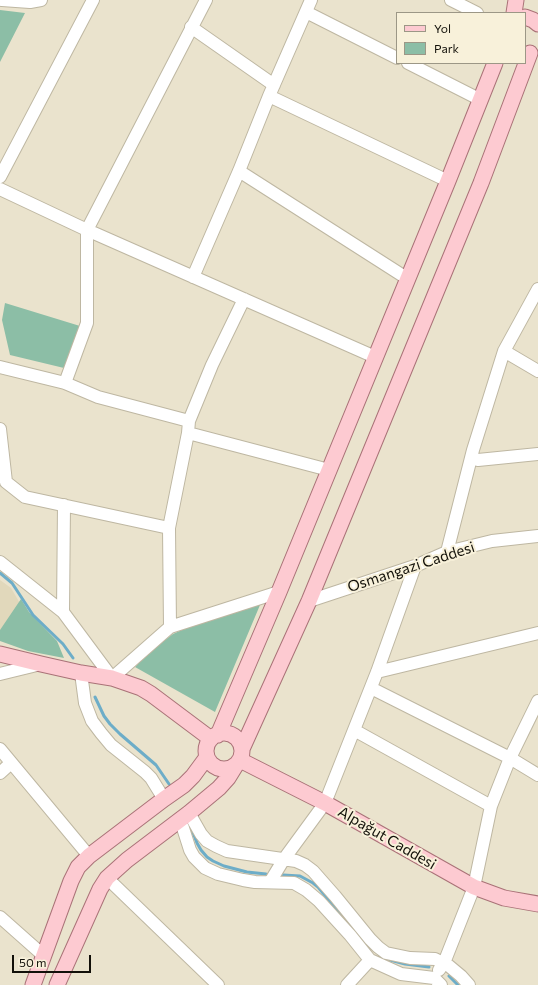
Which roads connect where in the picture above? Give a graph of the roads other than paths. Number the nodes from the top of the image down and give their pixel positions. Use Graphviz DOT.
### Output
graph roads {
  1 [pos="2,0"];
  2 [pos="41,0"];
  3 [pos="93,0"];
  4 [pos="206,0"];
  5 [pos="311,0"];
  6 [pos="451,0"];
  7 [pos="516,0"];
  8 [pos="306,12"];
  9 [pos="475,12"];
  10 [pos="514,12"];
  11 [pos="526,17"];
  12 [pos="538,24"];
  13 [pos="191,27"];
  14 [pos="531,51"];
  15 [pos="396,57"];
  16 [pos="410,64"];
  17 [pos="495,64"];
  18 [pos="274,85"];
  19 [pos="269,96"];
  20 [pos="481,100"];
  21 [pos="239,170"];
  22 [pos="0,177"];
  23 [pos="448,181"];
  24 [pos="0,189"];
  25 [pos="87,230"];
  26 [pos="193,277"];
  27 [pos="408,279"];
  28 [pos="538,289"];
  29 [pos="244,299"];
  30 [pos="504,351"];
  31 [pos="375,357"];
  32 [pos="0,367"];
  33 [pos="538,371"];
  34 [pos="65,383"];
  35 [pos="188,427"];
  36 [pos="0,429"];
  37 [pos="538,454"];
  38 [pos="471,458"];
  39 [pos="329,470"];
  40 [pos="3,484"];
  41 [pos="64,505"];
  42 [pos="169,528"];
  43 [pos="538,536"];
  44 [pos="446,552"];
  45 [pos="0,562"];
  46 [pos="415,566"];
  47 [pos="279,592"];
  48 [pos="309,601"];
  49 [pos="63,612"];
  50 [pos="170,627"];
  51 [pos="538,633"];
  52 [pos="0,654"];
  53 [pos="41,664"];
  54 [pos="377,672"];
  55 [pos="81,673"];
  56 [pos="0,674"];
  57 [pos="112,678"];
  58 [pos="371,688"];
  59 [pos="538,701"];
  60 [pos="354,730"];
  61 [pos="214,737"];
  62 [pos="0,748"];
  63 [pos="207,757"];
  64 [pos="239,758"];
  65 [pos="510,758"];
  66 [pos="11,763"];
  67 [pos="0,773"];
  68 [pos="538,775"];
  69 [pos="164,799"];
  70 [pos="325,803"];
  71 [pos="491,806"];
  72 [pos="184,817"];
  73 [pos="89,856"];
  74 [pos="284,859"];
  75 [pos="107,878"];
  76 [pos="270,882"];
  77 [pos="474,887"];
  78 [pos="537,902"];
  79 [pos="0,917"];
  80 [pos="44,956"];
  81 [pos="370,960"];
  82 [pos="444,963"];
  83 [pos="438,981"];
  84 [pos="33,985"];
  85 [pos="57,985"];
  86 [pos="218,985"];
  87 [pos="347,985"];
  88 [pos="469,985"];
  1 -- 2 [label="street"];
  3 -- 22 [label="street"];
  4 -- 13 [label="street"];
  5 -- 8 [label="street"];
  6 -- 9 [label="street"];
  7 -- 10 [label="main road"];
  8 -- 15 [label="street"];
  8 -- 18 [label="street"];
  11 -- 12 [label="main road"];
  13 -- 18 [label="street"];
  13 -- 25 [label="street"];
  14 -- 48 [label="main road"];
  16 -- 20 [label="street"];
  17 -- 20 [label="main road"];
  18 -- 19 [label="street"];
  19 -- 21 [label="street"];
  19 -- 23 [label="street"];
  20 -- 23 [label="main road"];
  21 -- 26 [label="street"];
  21 -- 27 [label="street"];
  23 -- 27 [label="main road"];
  24 -- 25 [label="street"];
  25 -- 26 [label="street"];
  25 -- 34 [label="street"];
  26 -- 29 [label="street"];
  27 -- 31 [label="main road"];
  28 -- 30 [label="street"];
  29 -- 31 [label="street"];
  29 -- 35 [label="street"];
  30 -- 33 [label="street"];
  30 -- 38 [label="street"];
  31 -- 39 [label="main road"];
  32 -- 34 [label="street"];
  34 -- 35 [label="street"];
  35 -- 39 [label="street"];
  35 -- 42 [label="street"];
  36 -- 40 [label="street"];
  37 -- 38 [label="street"];
  38 -- 44 [label="street"];
  39 -- 47 [label="main road"];
  40 -- 41 [label="street"];
  41 -- 42 [label="street"];
  41 -- 49 [label="street"];
  42 -- 50 [label="street"];
  43 -- 44 [label="street, Osmangazi Caddesi"];
  44 -- 46 [label="street, Osmangazi Caddesi"];
  45 -- 49 [label="street"];
  46 -- 48 [label="street, Osmangazi Caddesi"];
  46 -- 54 [label="street"];
  47 -- 50 [label="street"];
  47 -- 61 [label="main road"];
  48 -- 64 [label="main road"];
  49 -- 57 [label="street"];
  50 -- 57 [label="street"];
  51 -- 54 [label="street"];
  52 -- 53 [label="main road"];
  53 -- 55 [label="main road"];
  53 -- 56 [label="street"];
  54 -- 58 [label="street"];
  55 -- 57 [label="main road"];
  55 -- 69 [label="street"];
  57 -- 61 [label="main road"];
  58 -- 60 [label="street"];
  58 -- 65 [label="street"];
  59 -- 65 [label="street"];
  60 -- 70 [label="street"];
  60 -- 71 [label="street"];
  61 -- 63 [label="main road"];
  61 -- 64 [label="main road"];
  62 -- 66 [label="street"];
  63 -- 64 [label="main road"];
  63 -- 69 [label="main road"];
  64 -- 70 [label="main road, Alpağut Caddesi"];
  64 -- 72 [label="main road"];
  65 -- 68 [label="street"];
  65 -- 71 [label="street"];
  66 -- 67 [label="street"];
  66 -- 73 [label="street"];
  69 -- 73 [label="main road"];
  70 -- 74 [label="street"];
  70 -- 77 [label="main road, Alpağut Caddesi"];
  71 -- 77 [label="street"];
  72 -- 74 [label="street"];
  72 -- 75 [label="main road"];
  72 -- 76 [label="street"];
  73 -- 80 [label="main road"];
  74 -- 76 [label="street"];
  74 -- 82 [label="street"];
  75 -- 85 [label="main road"];
  75 -- 86 [label="street"];
  76 -- 81 [label="street"];
  77 -- 78 [label="main road, Alpağut Caddesi"];
  77 -- 82 [label="street"];
  79 -- 80 [label="street"];
  80 -- 84 [label="main road"];
  81 -- 83 [label="street"];
  81 -- 87 [label="street"];
  82 -- 83 [label="street"];
  82 -- 88 [label="street"];
}
